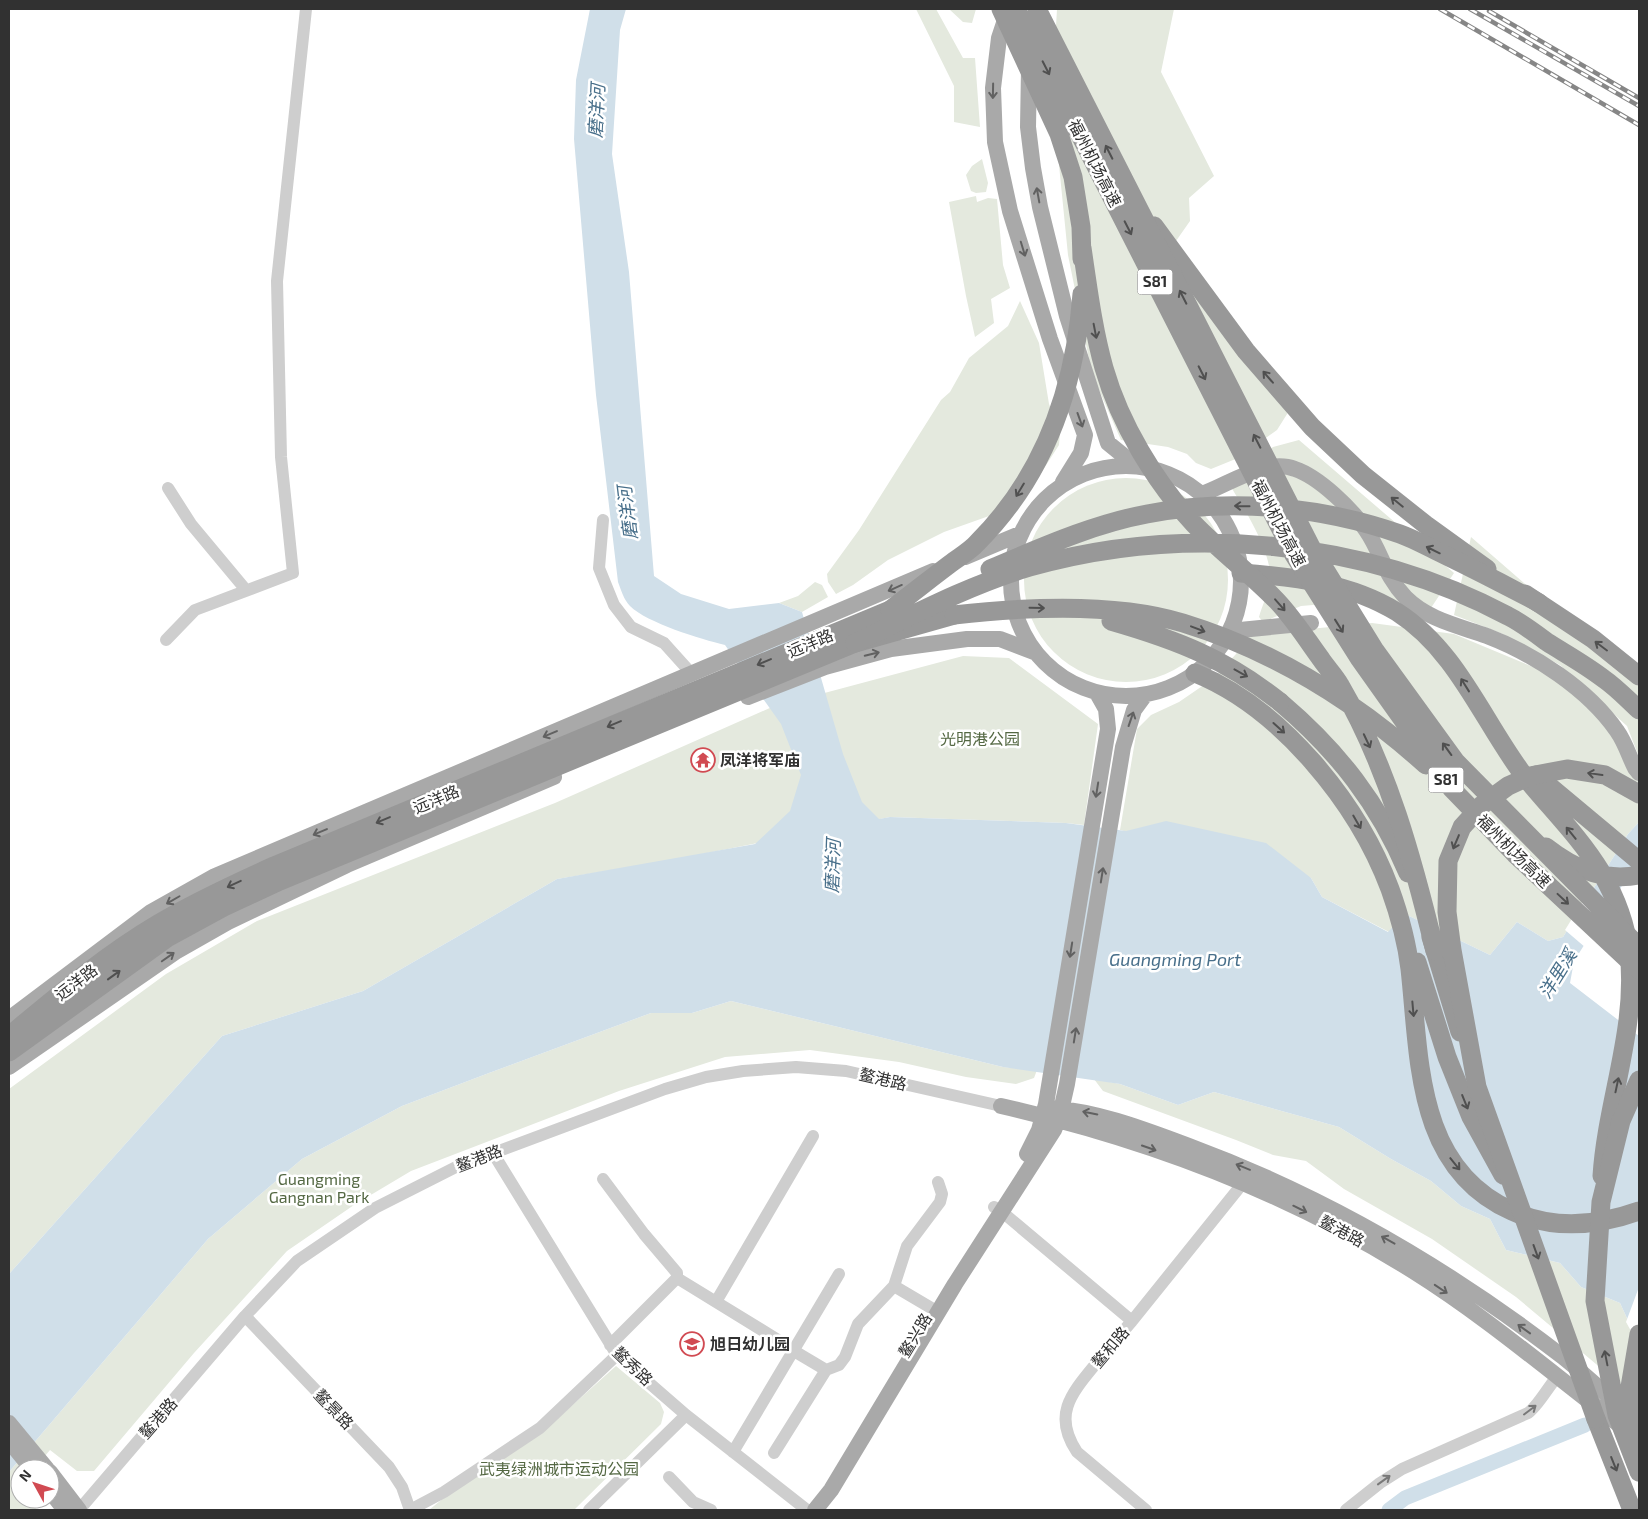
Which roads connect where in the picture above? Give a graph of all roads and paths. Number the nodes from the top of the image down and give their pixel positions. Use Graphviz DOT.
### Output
graph roads {
  1 [pos="306,9"];
  2 [pos="1001,9"];
  3 [pos="1008,9"];
  4 [pos="1016,9"];
  5 [pos="1032,9"];
  6 [pos="1038,9"];
  7 [pos="1122,178"];
  8 [pos="1082,248"];
  9 [pos="1135,465"];
  10 [pos="1060,486"];
  11 [pos="168,488"];
  12 [pos="1202,494"];
  13 [pos="604,520"];
  14 [pos="1020,534"];
  15 [pos="1286,538"];
  16 [pos="1021,556"];
  17 [pos="1241,573"];
  18 [pos="246,590"];
  19 [pos="1539,603"];
  20 [pos="1064,609"];
  21 [pos="890,610"];
  22 [pos="1311,623"];
  23 [pos="1230,631"];
  24 [pos="166,640"];
  25 [pos="855,643"];
  26 [pos="1034,652"];
  27 [pos="691,673"];
  28 [pos="1195,673"];
  29 [pos="1639,676"];
  30 [pos="1097,693"];
  31 [pos="1145,695"];
  32 [pos="1639,698"];
  33 [pos="1639,710"];
  34 [pos="1491,726"];
  35 [pos="1639,773"];
  36 [pos="1452,788"];
  37 [pos="1639,794"];
  38 [pos="1509,816"];
  39 [pos="1639,861"];
  40 [pos="1639,875"];
  41 [pos="1390,888"];
  42 [pos="1639,947"];
  43 [pos="1435,951"];
  44 [pos="1639,970"];
  45 [pos="69,998"];
  46 [pos="9,1021"];
  47 [pos="9,1036"];
  48 [pos="10,1061"];
  49 [pos="1639,1080"];
  50 [pos="1477,1088"];
  51 [pos="1001,1106"];
  52 [pos="1052,1113"];
  53 [pos="813,1136"];
  54 [pos="493,1153"];
  55 [pos="603,1180"];
  56 [pos="938,1182"];
  57 [pos="1243,1183"];
  58 [pos="1517,1200"];
  59 [pos="1601,1202"];
  60 [pos="998,1209"];
  61 [pos="1639,1211"];
  62 [pos="839,1274"];
  63 [pos="677,1278"];
  64 [pos="894,1286"];
  65 [pos="717,1300"];
  66 [pos="935,1310"];
  67 [pos="245,1316"];
  68 [pos="1132,1322"];
  69 [pos="1639,1334"];
  70 [pos="783,1343"];
  71 [pos="614,1350"];
  72 [pos="794,1350"];
  73 [pos="826,1370"];
  74 [pos="1557,1377"];
  75 [pos="1594,1412"];
  76 [pos="686,1415"];
  77 [pos="9,1423"];
  78 [pos="1632,1426"];
  79 [pos="9,1441"];
  80 [pos="1639,1441"];
  81 [pos="733,1452"];
  82 [pos="774,1453"];
  83 [pos="32,1459"];
  84 [pos="36,1459"];
  85 [pos="1639,1461"];
  86 [pos="1639,1472"];
  87 [pos="670,1477"];
  88 [pos="60,1488"];
  89 [pos="79,1510"];
  90 [pos="410,1510"];
  91 [pos="589,1510"];
  92 [pos="710,1510"];
  93 [pos="808,1510"];
  94 [pos="1146,1510"];
  95 [pos="1346,1510"];
  96 [pos="1632,1510"];
  1 -- 18 [label="street"];
  2 -- 8 [label="highway, bridge"];
  3 -- 10 [label="main road, one-way"];
  4 -- 15 [label="highway, 福州机场高速 / S81, one-way, bridge"];
  9 -- 5 [label="main road, one-way"];
  7 -- 6 [label="highway, 福州机场高速 / S81, one-way, bridge"];
  19 -- 7 [label="highway, one-way, bridge"];
  38 -- 7 [label="highway, 福州机场高速 / S81, one-way, bridge"];
  8 -- 21 [label="highway, one-way, bridge"];
  8 -- 43 [label="highway, one-way, bridge"];
  9 -- 10 [label="main road"];
  9 -- 12 [label="main road"];
  10 -- 14 [label="main road"];
  11 -- 18 [label="street"];
  12 -- 17 [label="main road"];
  12 -- 35 [label="main road"];
  13 -- 27 [label="street"];
  14 -- 26 [label="main road"];
  14 -- 27 [label="main road, one-way"];
  15 -- 16 [label="highway, bridge"];
  15 -- 32 [label="highway, bridge"];
  15 -- 36 [label="highway, 福州机场高速 / S81, one-way, bridge"];
  19 -- 16 [label="highway, one-way, bridge"];
  16 -- 21 [label="highway, bridge"];
  17 -- 23 [label="main road"];
  34 -- 17 [label="highway, one-way"];
  18 -- 24 [label="street"];
  29 -- 19 [label="highway, one-way"];
  25 -- 20 [label="highway, one-way, bridge"];
  20 -- 36 [label="highway, one-way, bridge"];
  20 -- 43 [label="highway, one-way, bridge"];
  21 -- 45 [label="highway, 远洋路, one-way"];
  22 -- 23 [label="main road"];
  23 -- 28 [label="main road"];
  25 -- 33 [label="highway, bridge"];
  45 -- 25 [label="highway, 远洋路, one-way"];
  26 -- 30 [label="main road"];
  48 -- 26 [label="main road, one-way"];
  27 -- 46 [label="main road, one-way"];
  28 -- 31 [label="main road"];
  28 -- 41 [label="highway, one-way"];
  30 -- 31 [label="main road"];
  30 -- 52 [label="main road, one-way"];
  52 -- 31 [label="main road, one-way"];
  34 -- 39 [label="highway"];
  59 -- 34 [label="highway, one-way, bridge"];
  36 -- 44 [label="highway, 福州机场高速 / S81, one-way, bridge"];
  37 -- 50 [label="highway, one-way, bridge"];
  38 -- 40 [label="highway, bridge"];
  38 -- 42 [label="highway, 福州机场高速 / S81, bridge"];
  41 -- 58 [label="highway, one-way, bridge"];
  41 -- 61 [label="highway, one-way, bridge"];
  43 -- 50 [label="highway, bridge"];
  45 -- 46 [label="highway"];
  45 -- 47 [label="highway, 远洋路"];
  45 -- 48 [label="highway, 远洋路"];
  49 -- 59 [label="highway, bridge"];
  50 -- 58 [label="highway, bridge"];
  51 -- 52 [label="main road, 鳌港路"];
  51 -- 54 [label="street, 鳌港路"];
  52 -- 57 [label="main road, 鳌港路, one-way"];
  52 -- 60 [label="main road, 鳌兴路"];
  78 -- 52 [label="main road, 鳌港路, one-way"];
  53 -- 65 [label="street"];
  54 -- 67 [label="street, 鳌港路"];
  54 -- 71 [label="street, 鳌秀路"];
  55 -- 63 [label="street"];
  56 -- 64 [label="street"];
  57 -- 68 [label="street"];
  57 -- 74 [label="main road, 鳌港路, one-way"];
  58 -- 75 [label="highway, one-way, bridge"];
  86 -- 59 [label="highway, one-way, bridge"];
  60 -- 66 [label="main road, 鳌兴路"];
  60 -- 68 [label="street, 鳌和路"];
  62 -- 72 [label="street"];
  63 -- 65 [label="street"];
  63 -- 71 [label="street"];
  64 -- 66 [label="street"];
  64 -- 73 [label="street"];
  65 -- 70 [label="street"];
  66 -- 93 [label="main road, 鳌兴路"];
  67 -- 89 [label="street, 鳌港路"];
  67 -- 90 [label="street, 鳌景路"];
  68 -- 94 [label="street, 鳌和路"];
  69 -- 85 [label="highway, bridge"];
  71 -- 76 [label="street, 鳌秀路"];
  71 -- 90 [label="street"];
  72 -- 73 [label="street"];
  72 -- 81 [label="street"];
  73 -- 82 [label="street"];
  74 -- 75 [label="main road, 鳌港路"];
  95 -- 74 [label="street, one-way"];
  75 -- 78 [label="main road, 鳌港路, bridge"];
  75 -- 96 [label="highway, one-way"];
  76 -- 81 [label="street, 鳌秀路"];
  76 -- 91 [label="street"];
  77 -- 84 [label="main road"];
  78 -- 80 [label="main road, 鳌港路"];
  79 -- 83 [label="main road"];
  81 -- 93 [label="street, 鳌秀路"];
  87 -- 92 [label="street"];
  88 -- 89 [label="main road"];
}
